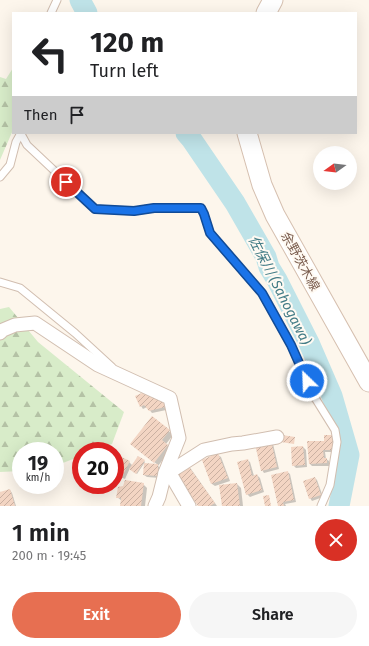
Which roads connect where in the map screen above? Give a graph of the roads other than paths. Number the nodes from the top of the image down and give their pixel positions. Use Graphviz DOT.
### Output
graph roads {
  1 [pos="57,0"];
  2 [pos="273,0"];
  3 [pos="51,12"];
  4 [pos="267,12"];
  5 [pos="20,134"];
  6 [pos="21,134"];
  7 [pos="247,134"];
  8 [pos="0,177"];
  9 [pos="0,282"];
  10 [pos="0,333"];
  11 [pos="126,379"];
  12 [pos="369,382"];
  13 [pos="277,437"];
  14 [pos="166,472"];
  15 [pos="155,506"];
  16 [pos="189,506"];
  17 [pos="321,506"];
  1 -- 3 [label="lane"];
  2 -- 4 [label="main road"];
  5 -- 8 [label="lane"];
  6 -- 17 [label="lane"];
  7 -- 12 [label="main road, 余野茨木線"];
  9 -- 11 [label="lane"];
  10 -- 11 [label="street"];
  11 -- 14 [label="street"];
  13 -- 14 [label="street"];
  14 -- 15 [label="street"];
  14 -- 16 [label="street"];
}
